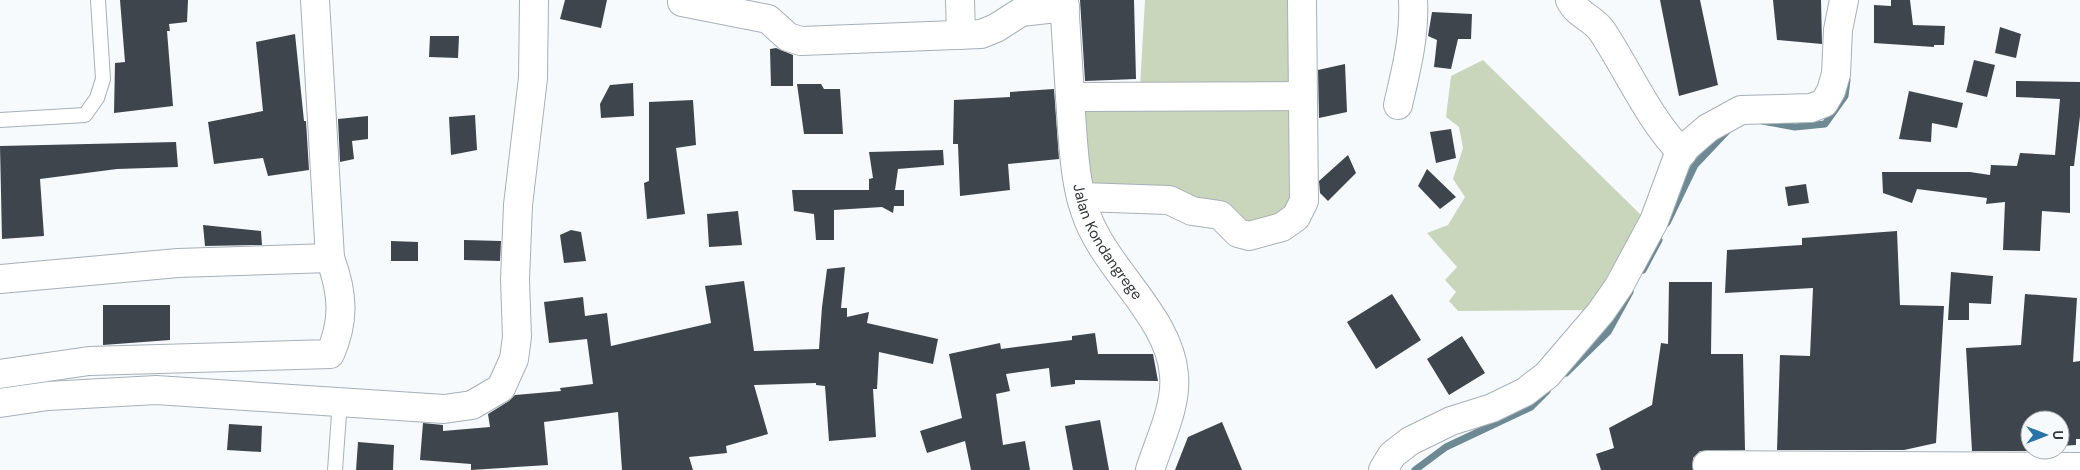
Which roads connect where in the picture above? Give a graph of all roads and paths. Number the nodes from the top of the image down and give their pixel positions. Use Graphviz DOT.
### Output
graph roads {
  1 [pos="98,0"];
  2 [pos="315,0"];
  3 [pos="534,0"];
  4 [pos="683,0"];
  5 [pos="960,0"];
  6 [pos="1302,0"];
  7 [pos="1413,0"];
  8 [pos="1570,0"];
  9 [pos="1844,0"];
  10 [pos="1065,3"];
  11 [pos="961,35"];
  12 [pos="1303,96"];
  13 [pos="1070,97"];
  14 [pos="1398,105"];
  15 [pos="0,120"];
  16 [pos="1682,153"];
  17 [pos="1080,197"];
  18 [pos="330,258"];
  19 [pos="0,279"];
  20 [pos="0,374"];
  21 [pos="340,400"];
  22 [pos="0,403"];
  23 [pos="1707,464"];
  24 [pos="2080,467"];
  25 [pos="1814,468"];
  26 [pos="335,470"];
  27 [pos="1150,470"];
  28 [pos="1383,470"];
  1 -- 15 [label="lane"];
  2 -- 18 [label="street"];
  3 -- 21 [label="street"];
  4 -- 11 [label="street"];
  5 -- 11 [label="street"];
  6 -- 12 [label="street"];
  7 -- 14 [label="street"];
  8 -- 16 [label="street"];
  9 -- 16 [label="street"];
  10 -- 11 [label="street"];
  10 -- 13 [label="street, Jalan Kondangrege"];
  12 -- 13 [label="street"];
  12 -- 17 [label="street"];
  13 -- 17 [label="street, Jalan Kondangrege"];
  16 -- 28 [label="street"];
  17 -- 27 [label="street, Jalan Kondangrege"];
  18 -- 19 [label="street"];
  18 -- 20 [label="street"];
  21 -- 22 [label="street"];
  21 -- 26 [label="lane"];
  23 -- 25 [label="street"];
  24 -- 25 [label="street"];
}
